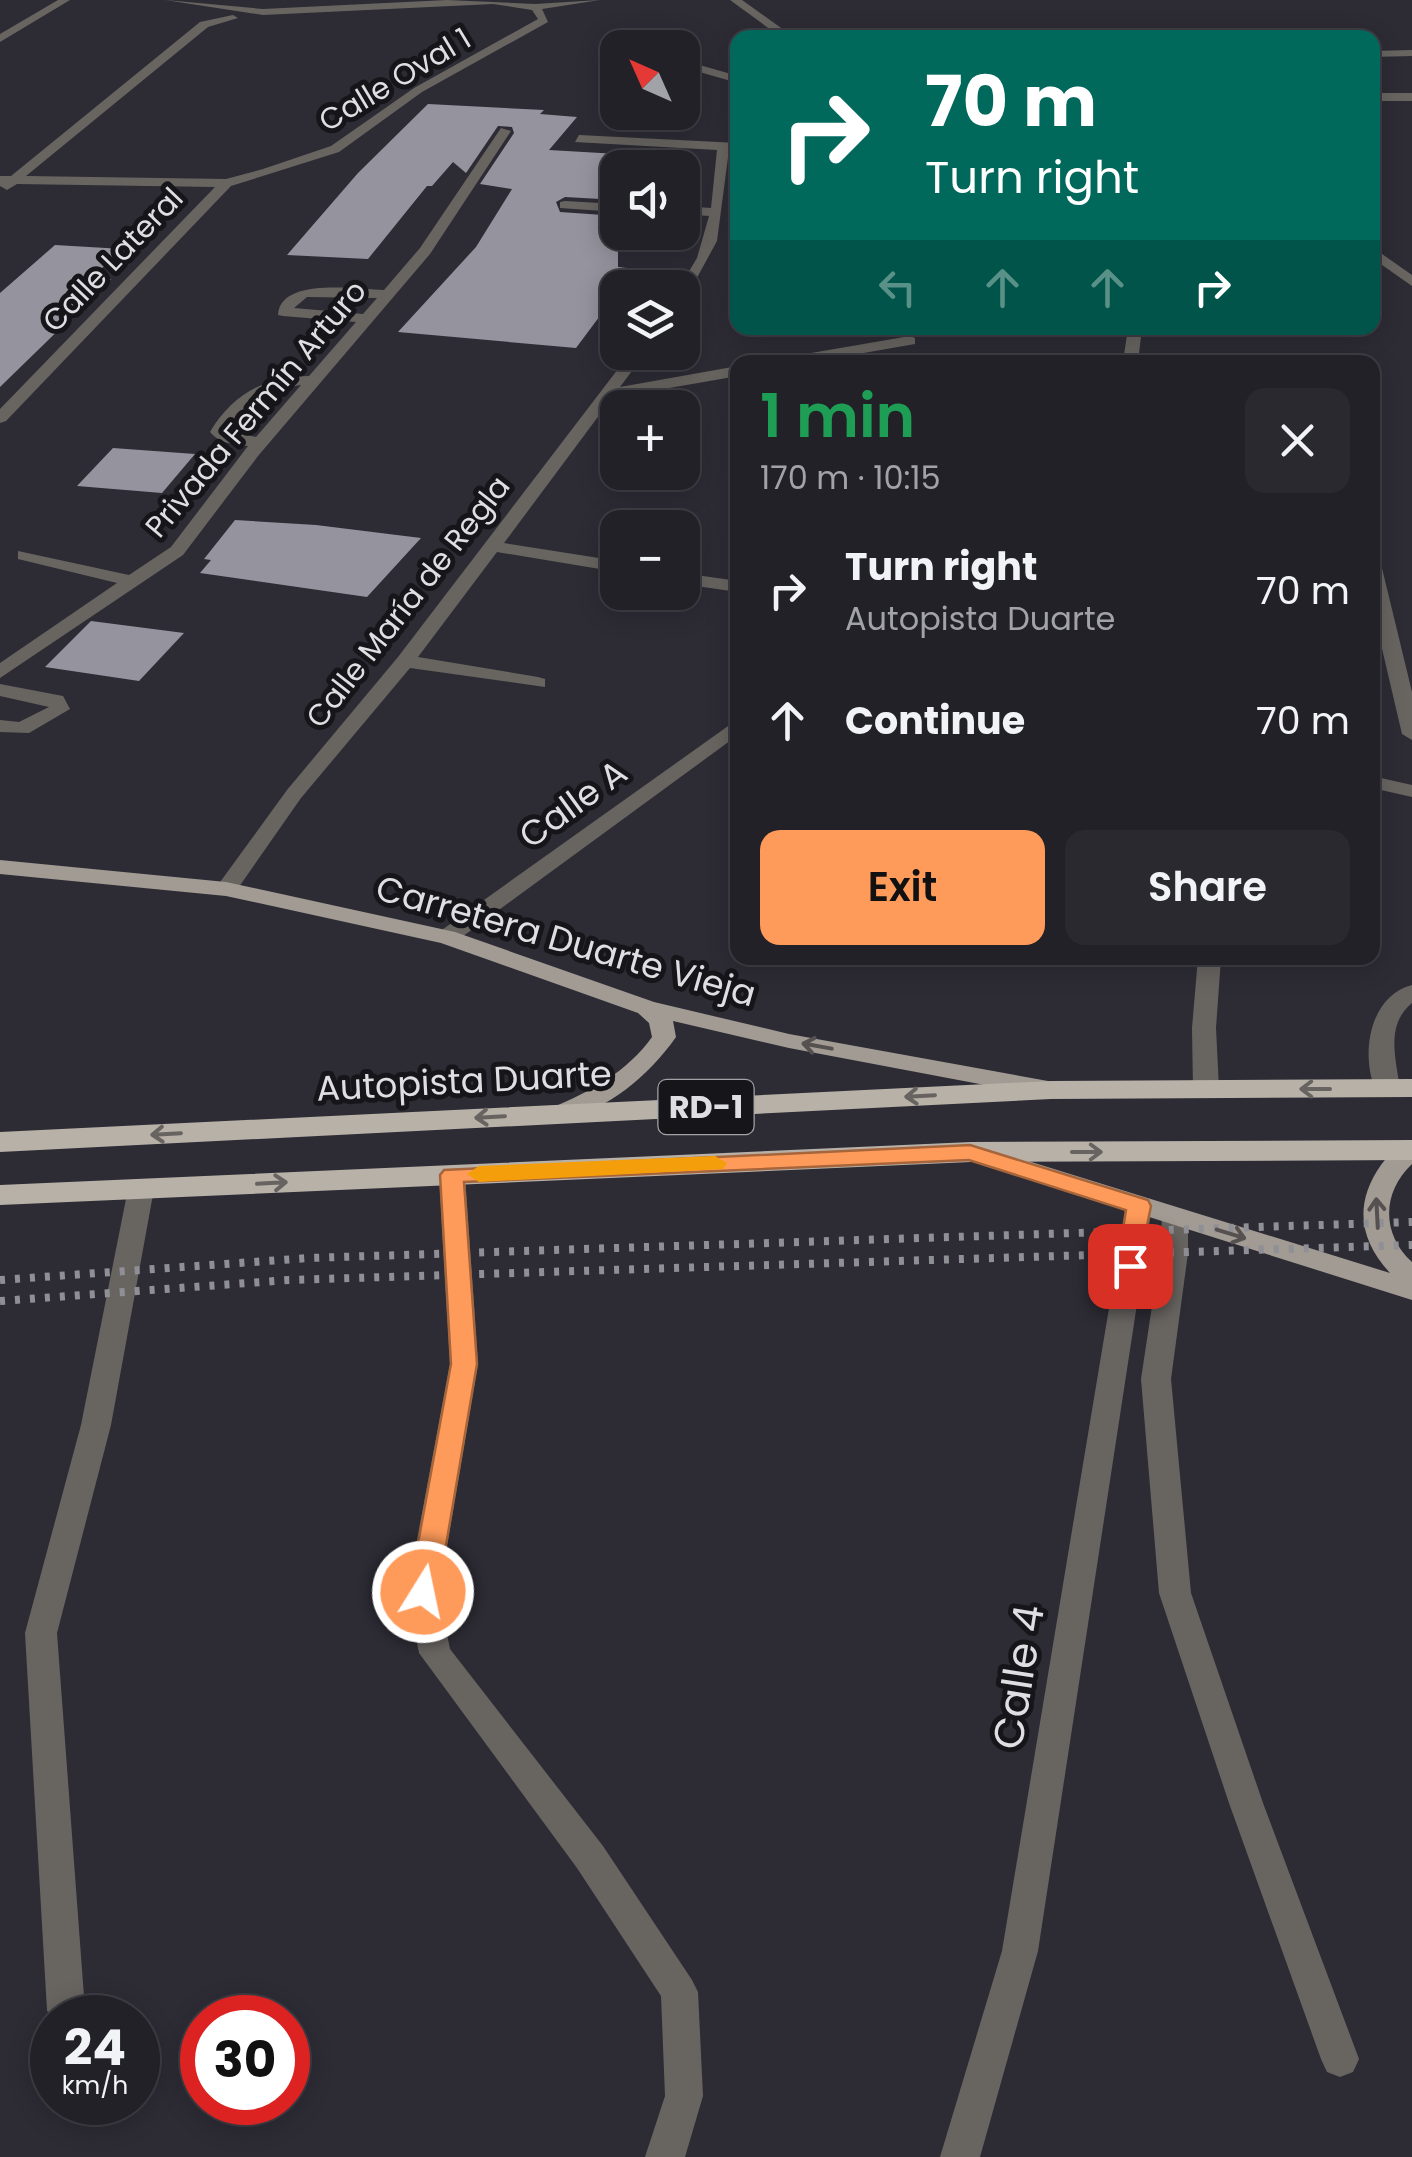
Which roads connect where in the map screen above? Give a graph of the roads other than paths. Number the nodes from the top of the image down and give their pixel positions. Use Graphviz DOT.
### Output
graph roads {
  1 [pos="65,0"];
  2 [pos="170,0"];
  3 [pos="296,0"];
  4 [pos="595,0"];
  5 [pos="735,0"];
  6 [pos="535,7"];
  7 [pos="206,8"];
  8 [pos="263,12"];
  9 [pos="284,12"];
  10 [pos="204,24"];
  11 [pos="778,30"];
  12 [pos="0,38"];
  13 [pos="1412,53"];
  14 [pos="1380,54"];
  15 [pos="700,68"];
  16 [pos="730,78"];
  17 [pos="1412,97"];
  18 [pos="1380,98"];
  19 [pos="505,131"];
  20 [pos="579,139"];
  21 [pos="730,148"];
  22 [pos="6,181"];
  23 [pos="226,183"];
  24 [pos="0,192"];
  25 [pos="565,205"];
  26 [pos="600,207"];
  27 [pos="700,211"];
  28 [pos="716,212"];
  29 [pos="1380,257"];
  30 [pos="700,270"];
  31 [pos="1412,282"];
  32 [pos="390,294"];
  33 [pos="370,319"];
  34 [pos="910,340"];
  35 [pos="845,355"];
  36 [pos="730,372"];
  37 [pos="316,380"];
  38 [pos="632,390"];
  39 [pos="600,407"];
  40 [pos="0,418"];
  41 [pos="261,442"];
  42 [pos="492,546"];
  43 [pos="24,555"];
  44 [pos="600,564"];
  45 [pos="130,581"];
  46 [pos="700,581"];
  47 [pos="730,586"];
  48 [pos="1380,598"];
  49 [pos="404,662"];
  50 [pos="0,672"];
  51 [pos="538,683"];
  52 [pos="0,690"];
  53 [pos="0,726"];
  54 [pos="730,731"];
  55 [pos="1412,734"];
  56 [pos="1380,784"];
  57 [pos="1412,791"];
  58 [pos="0,867"];
  59 [pos="226,889"];
  60 [pos="446,937"];
  61 [pos="1208,965"];
  62 [pos="1412,992"];
  63 [pos="647,1008"];
  64 [pos="1400,1088"];
  65 [pos="1206,1089"];
  66 [pos="1051,1090"];
  67 [pos="560,1114"];
  68 [pos="0,1142"];
  69 [pos="1412,1150"];
  70 [pos="970,1152"];
  71 [pos="452,1175"];
  72 [pos="140,1189"];
  73 [pos="1,1197"];
  74 [pos="1139,1206"];
  75 [pos="1175,1217"];
  76 [pos="1412,1278"];
  77 [pos="1412,1290"];
  78 [pos="65,1995"];
  79 [pos="1340,2059"];
  80 [pos="665,2157"];
  81 [pos="960,2157"];
  1 -- 12 [label="street"];
  2 -- 7 [label="street"];
  3 -- 9 [label="street"];
  4 -- 6 [label="street"];
  5 -- 11 [label="street"];
  6 -- 9 [label="street"];
  6 -- 23 [label="street, Calle Oval 1"];
  7 -- 8 [label="street"];
  7 -- 10 [label="street"];
  8 -- 9 [label="street"];
  8 -- 10 [label="street"];
  10 -- 22 [label="street"];
  13 -- 14 [label="street"];
  15 -- 16 [label="street"];
  17 -- 18 [label="street"];
  19 -- 32 [label="street, Privada Fermín Arturo"];
  20 -- 21 [label="street"];
  21 -- 28 [label="street"];
  22 -- 23 [label="street, Calle Oval 1"];
  22 -- 24 [label="street"];
  23 -- 40 [label="street, Calle Lateral"];
  25 -- 26 [label="street"];
  27 -- 28 [label="street"];
  28 -- 30 [label="street"];
  29 -- 31 [label="street"];
  32 -- 33 [label="street, Privada Fermín Arturo"];
  32 -- 33 [label="street"];
  33 -- 37 [label="street, Privada Fermín Arturo"];
  34 -- 35 [label="street"];
  36 -- 38 [label="street"];
  37 -- 41 [label="street, Privada Fermín Arturo"];
  37 -- 41 [label="street"];
  39 -- 42 [label="street, Calle María de Regla"];
  41 -- 45 [label="street, Privada Fermín Arturo"];
  42 -- 44 [label="street"];
  42 -- 49 [label="street, Calle María de Regla"];
  43 -- 45 [label="street"];
  45 -- 50 [label="street, Privada Fermín Arturo"];
  46 -- 47 [label="street"];
  48 -- 55 [label="street"];
  49 -- 51 [label="street"];
  49 -- 59 [label="street, Calle María de Regla"];
  52 -- 53 [label="street"];
  54 -- 60 [label="street, Calle A"];
  56 -- 57 [label="street"];
  58 -- 59 [label="main road, Carretera Duarte Vieja"];
  59 -- 60 [label="main road, Carretera Duarte Vieja"];
  60 -- 63 [label="main road, Carretera Duarte Vieja"];
  61 -- 65 [label="street"];
  62 -- 64 [label="street"];
  66 -- 63 [label="main road, Carretera Duarte Vieja, one-way"];
  63 -- 67 [label="main road"];
  64 -- 65 [label="highway, Autopista Duarte / RD-1, one-way"];
  65 -- 66 [label="highway, Autopista Duarte / RD-1"];
  66 -- 67 [label="highway, Autopista Duarte / RD-1, one-way"];
  67 -- 68 [label="highway, Autopista Duarte / RD-1, one-way"];
  70 -- 69 [label="highway, RD-1, one-way"];
  76 -- 69 [label="main road, one-way"];
  70 -- 71 [label="highway, RD-1"];
  70 -- 74 [label="main road"];
  72 -- 71 [label="highway, RD-1, one-way"];
  71 -- 80 [label="street"];
  72 -- 73 [label="highway, RD-1"];
  72 -- 78 [label="street"];
  74 -- 75 [label="main road"];
  74 -- 81 [label="street, Calle 4"];
  75 -- 77 [label="main road, one-way"];
  75 -- 79 [label="street"];
}
